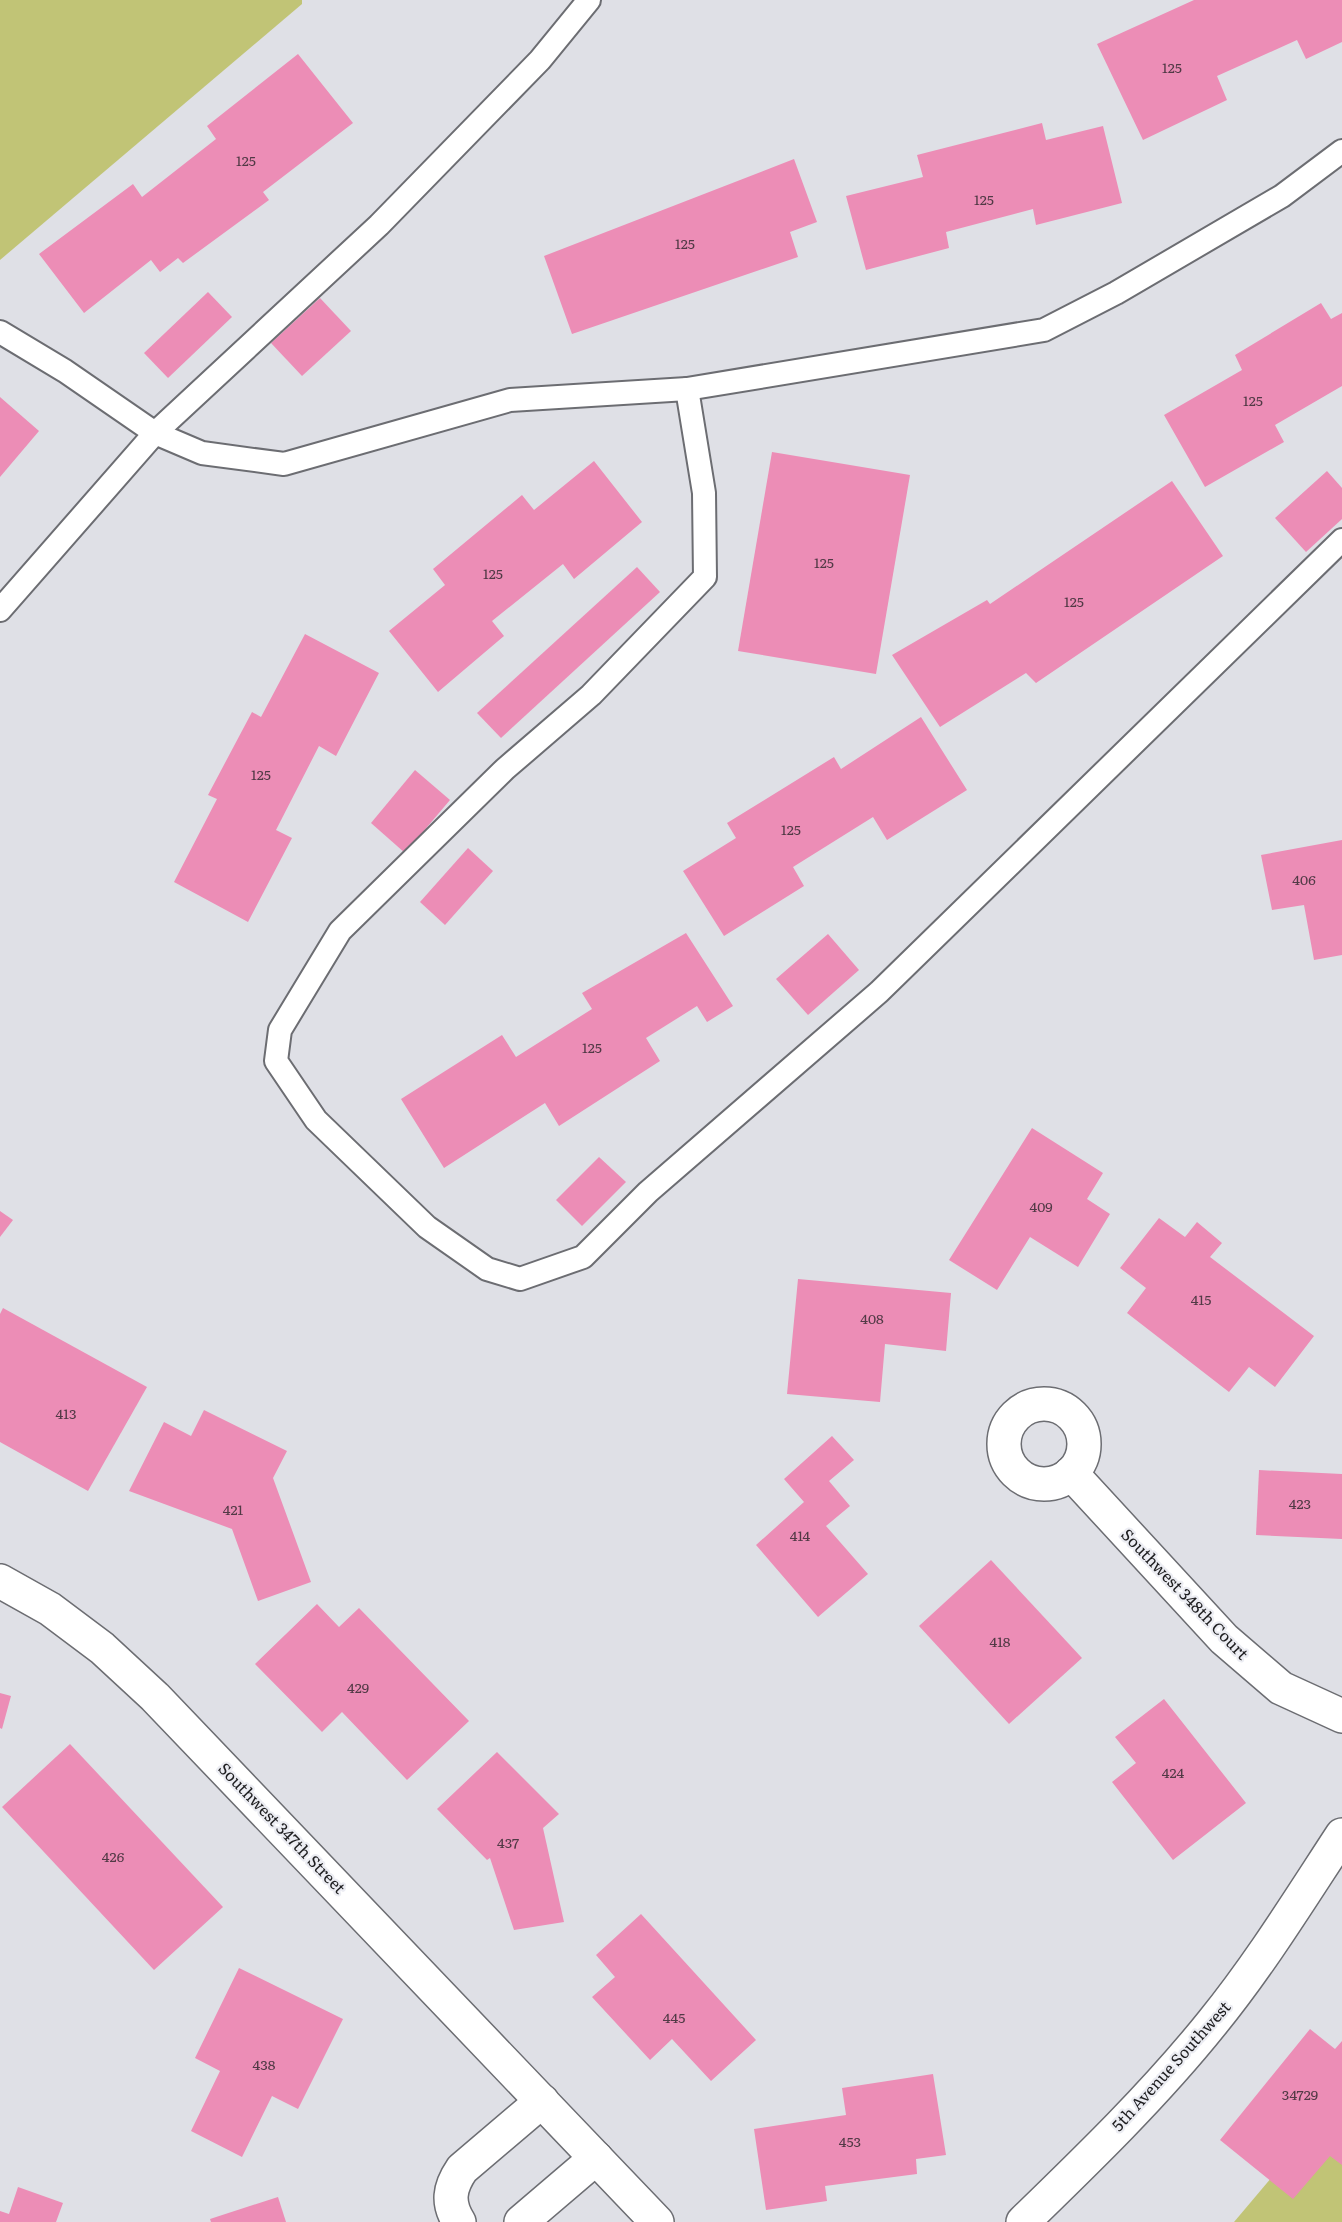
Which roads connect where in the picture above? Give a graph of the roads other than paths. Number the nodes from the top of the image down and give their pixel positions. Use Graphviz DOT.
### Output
graph roads {
  1 [pos="589,0"];
  2 [pos="1342,151"];
  3 [pos="0,332"];
  4 [pos="687,389"];
  5 [pos="155,433"];
  6 [pos="1342,540"];
  7 [pos="0,610"];
  8 [pos="1071,1473"];
  9 [pos="0,1581"];
  10 [pos="1342,1716"];
  11 [pos="1342,1835"];
  12 [pos="542,2101"];
  13 [pos="596,2158"];
  14 [pos="459,2222"];
  15 [pos="521,2222"];
  16 [pos="657,2222"];
  17 [pos="1023,2222"];
  1 -- 5 [label="lane"];
  2 -- 4 [label="lane"];
  3 -- 5 [label="lane"];
  4 -- 5 [label="lane"];
  4 -- 6 [label="lane"];
  5 -- 7 [label="lane"];
  8 -- 10 [label="street, Southwest 348th Court"];
  9 -- 12 [label="street, Southwest 347th Street"];
  11 -- 17 [label="street, 5th Avenue Southwest"];
  12 -- 13 [label="street, Southwest 347th Street"];
  12 -- 14 [label="street"];
  13 -- 15 [label="street"];
  13 -- 16 [label="street, Southwest 347th Street"];
}
